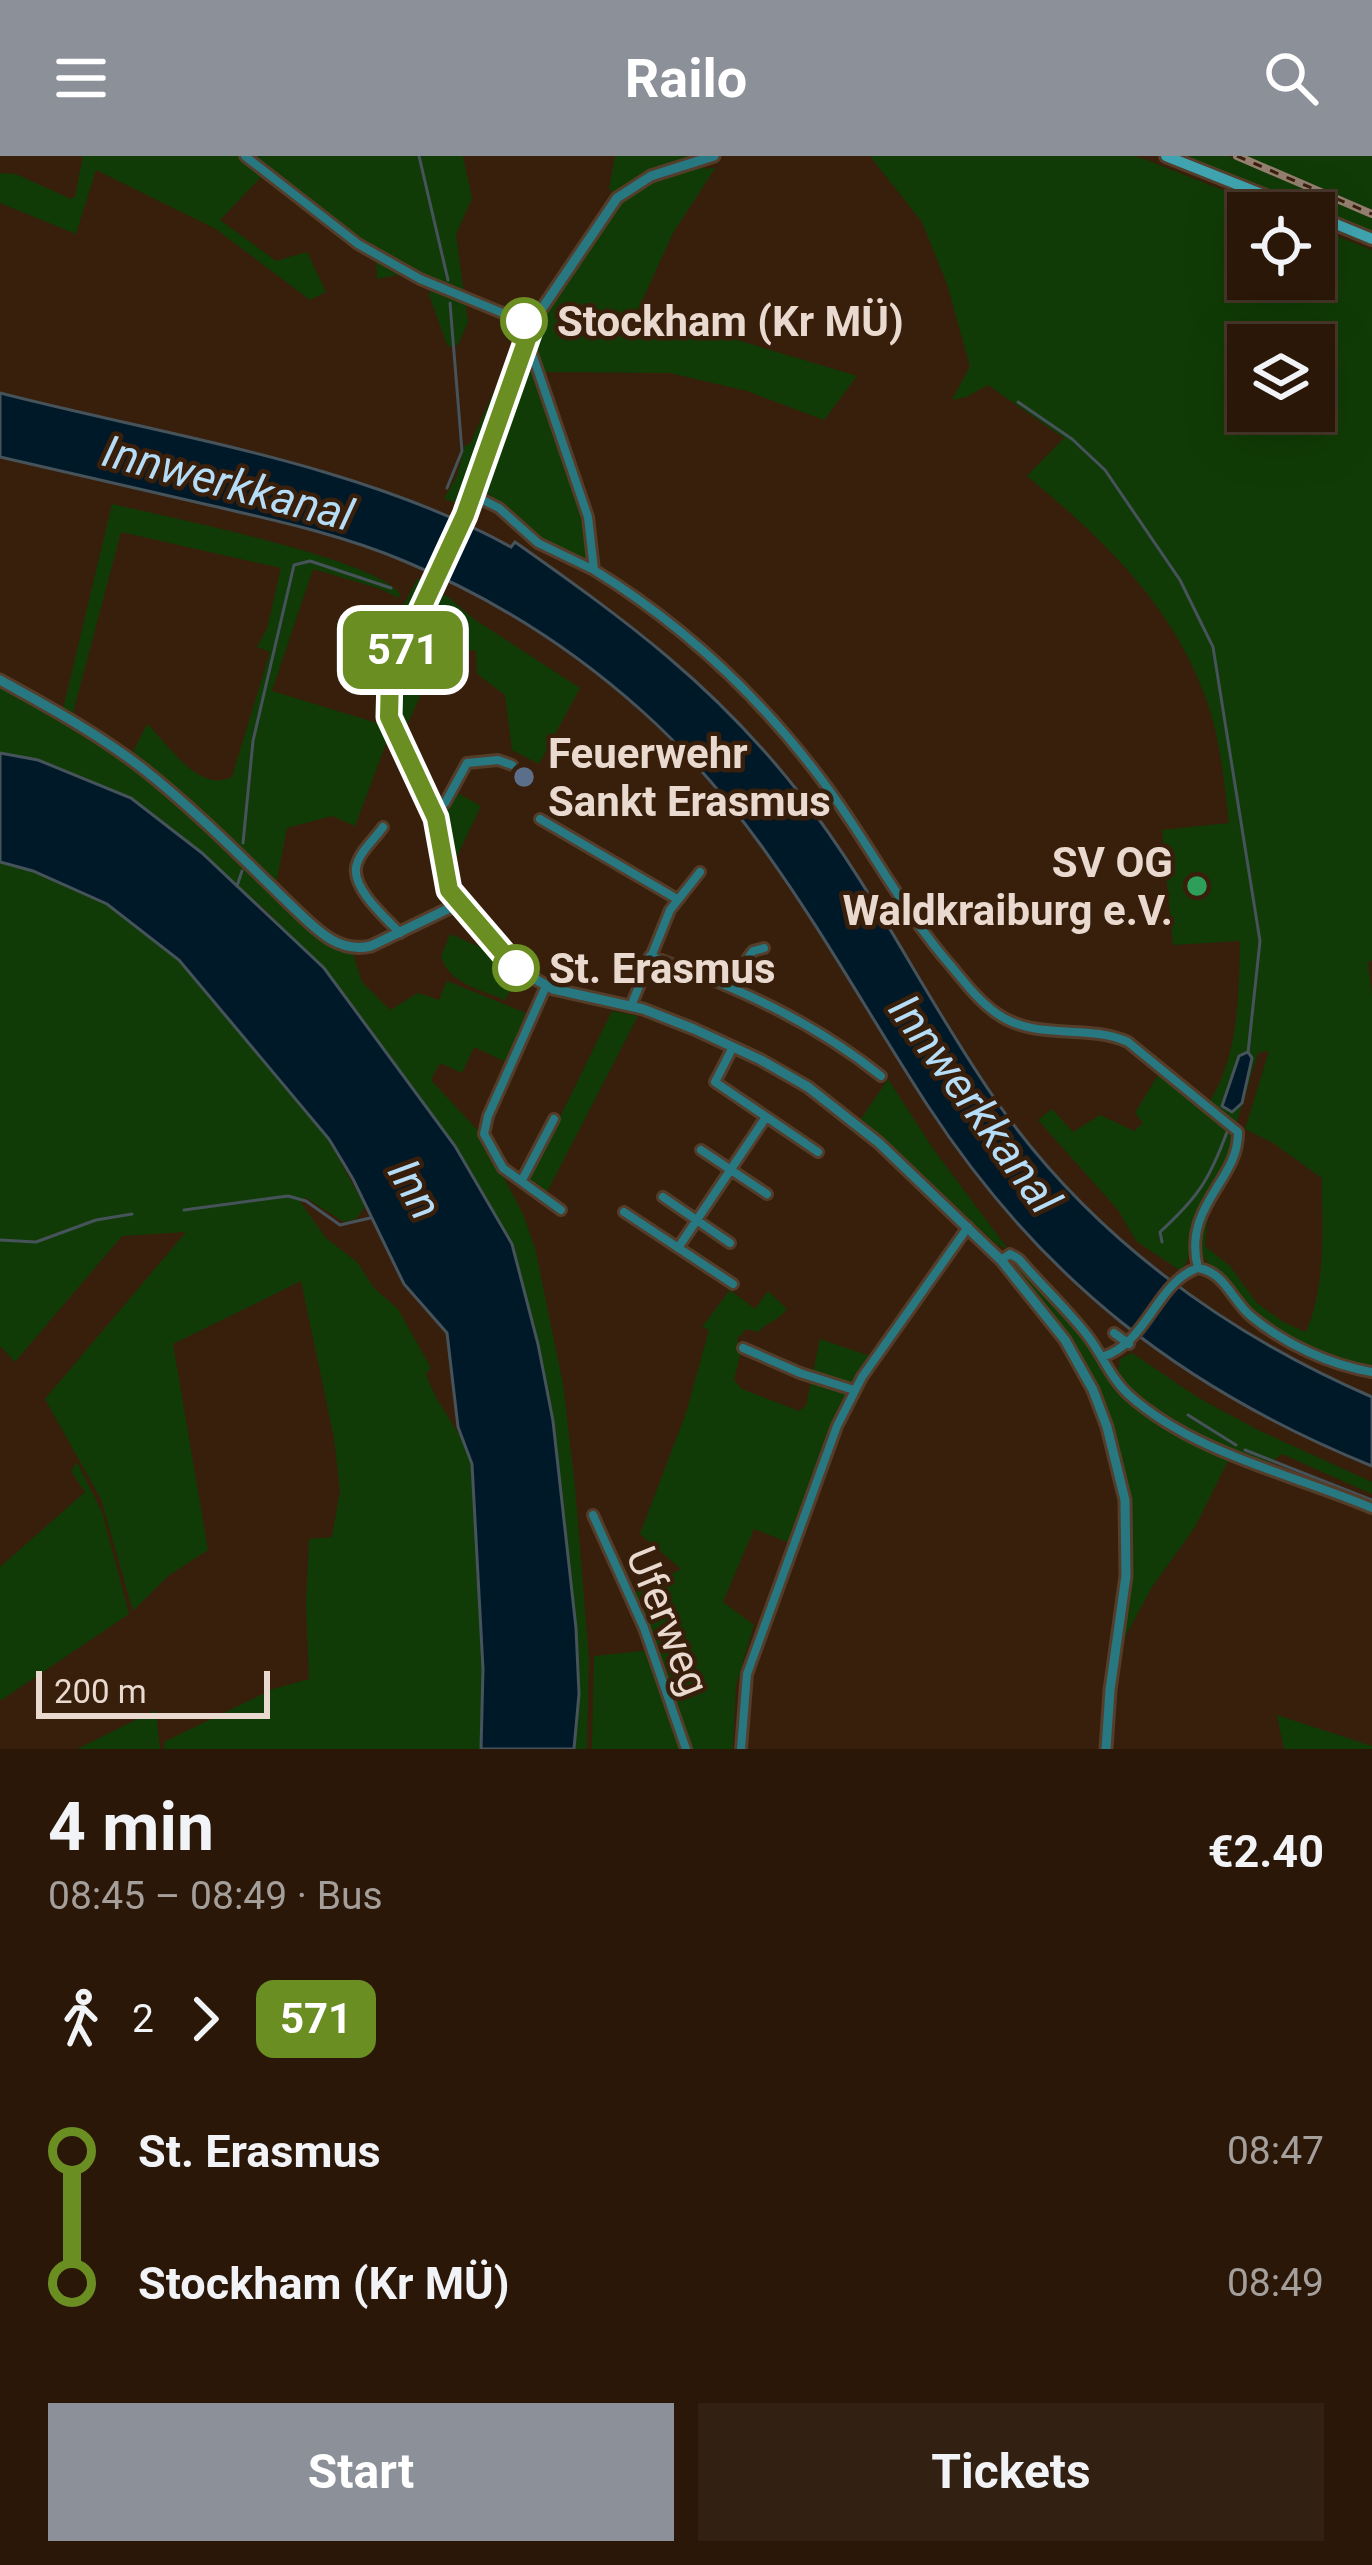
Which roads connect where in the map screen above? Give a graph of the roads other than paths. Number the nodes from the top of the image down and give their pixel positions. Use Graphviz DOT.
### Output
graph roads {
  1 [pos="245,156"];
  2 [pos="714,156"];
  3 [pos="1166,156"];
  4 [pos="1257,192"];
  5 [pos="1335,224"];
  6 [pos="1372,239"];
  7 [pos="532,325"];
  8 [pos="526,338"];
  9 [pos="472,495"];
  10 [pos="594,570"];
  11 [pos="0,680"];
  12 [pos="512,765"];
  13 [pos="434,812"];
  14 [pos="540,819"];
  15 [pos="383,827"];
  16 [pos="700,872"];
  17 [pos="677,899"];
  18 [pos="458,904"];
  19 [pos="400,933"];
  20 [pos="764,948"];
  21 [pos="650,956"];
  22 [pos="728,985"];
  23 [pos="546,986"];
  24 [pos="631,1006"];
  25 [pos="734,1047"];
  26 [pos="880,1076"];
  27 [pos="766,1117"];
  28 [pos="554,1119"];
  29 [pos="701,1150"];
  30 [pos="818,1152"];
  31 [pos="731,1169"];
  32 [pos="521,1180"];
  33 [pos="767,1194"];
  34 [pos="663,1197"];
  35 [pos="561,1210"];
  36 [pos="624,1212"];
  37 [pos="696,1219"];
  38 [pos="968,1227"];
  39 [pos="730,1243"];
  40 [pos="678,1248"];
  41 [pos="1001,1260"];
  42 [pos="1198,1268"];
  43 [pos="733,1284"];
  44 [pos="1114,1333"];
  45 [pos="1131,1342"];
  46 [pos="743,1348"];
  47 [pos="1102,1357"];
  48 [pos="1372,1372"];
  49 [pos="854,1390"];
  50 [pos="1372,1508"];
  51 [pos="593,1515"];
  52 [pos="686,1749"];
  53 [pos="741,1749"];
  54 [pos="1106,1749"];
  1 -- 7 [label="street"];
  2 -- 7 [label="street"];
  3 -- 4 [label="main road"];
  5 -- 6 [label="main road"];
  7 -- 8 [label="street"];
  8 -- 9 [label="street"];
  8 -- 10 [label="street"];
  9 -- 10 [label="street"];
  9 -- 13 [label="street"];
  10 -- 42 [label="street"];
  11 -- 19 [label="street"];
  12 -- 13 [label="street"];
  13 -- 18 [label="street"];
  14 -- 17 [label="street"];
  15 -- 19 [label="street"];
  16 -- 17 [label="street"];
  17 -- 21 [label="street"];
  18 -- 19 [label="street"];
  18 -- 23 [label="street"];
  20 -- 22 [label="street"];
  21 -- 22 [label="street"];
  21 -- 24 [label="street"];
  22 -- 26 [label="street"];
  23 -- 24 [label="street"];
  23 -- 32 [label="street"];
  24 -- 25 [label="street"];
  25 -- 27 [label="street"];
  25 -- 38 [label="street"];
  27 -- 30 [label="street"];
  27 -- 31 [label="street"];
  28 -- 32 [label="street"];
  29 -- 31 [label="street"];
  31 -- 33 [label="street"];
  31 -- 37 [label="street"];
  32 -- 35 [label="street"];
  34 -- 37 [label="street"];
  36 -- 40 [label="street"];
  37 -- 39 [label="street"];
  37 -- 40 [label="street"];
  38 -- 41 [label="street"];
  38 -- 49 [label="street"];
  40 -- 43 [label="street"];
  41 -- 47 [label="street"];
  41 -- 54 [label="street"];
  42 -- 45 [label="street"];
  42 -- 48 [label="street"];
  44 -- 45 [label="street"];
  45 -- 47 [label="street"];
  46 -- 49 [label="street"];
  47 -- 50 [label="street"];
  49 -- 53 [label="street"];
  51 -- 52 [label="street, Uferweg"];
}
